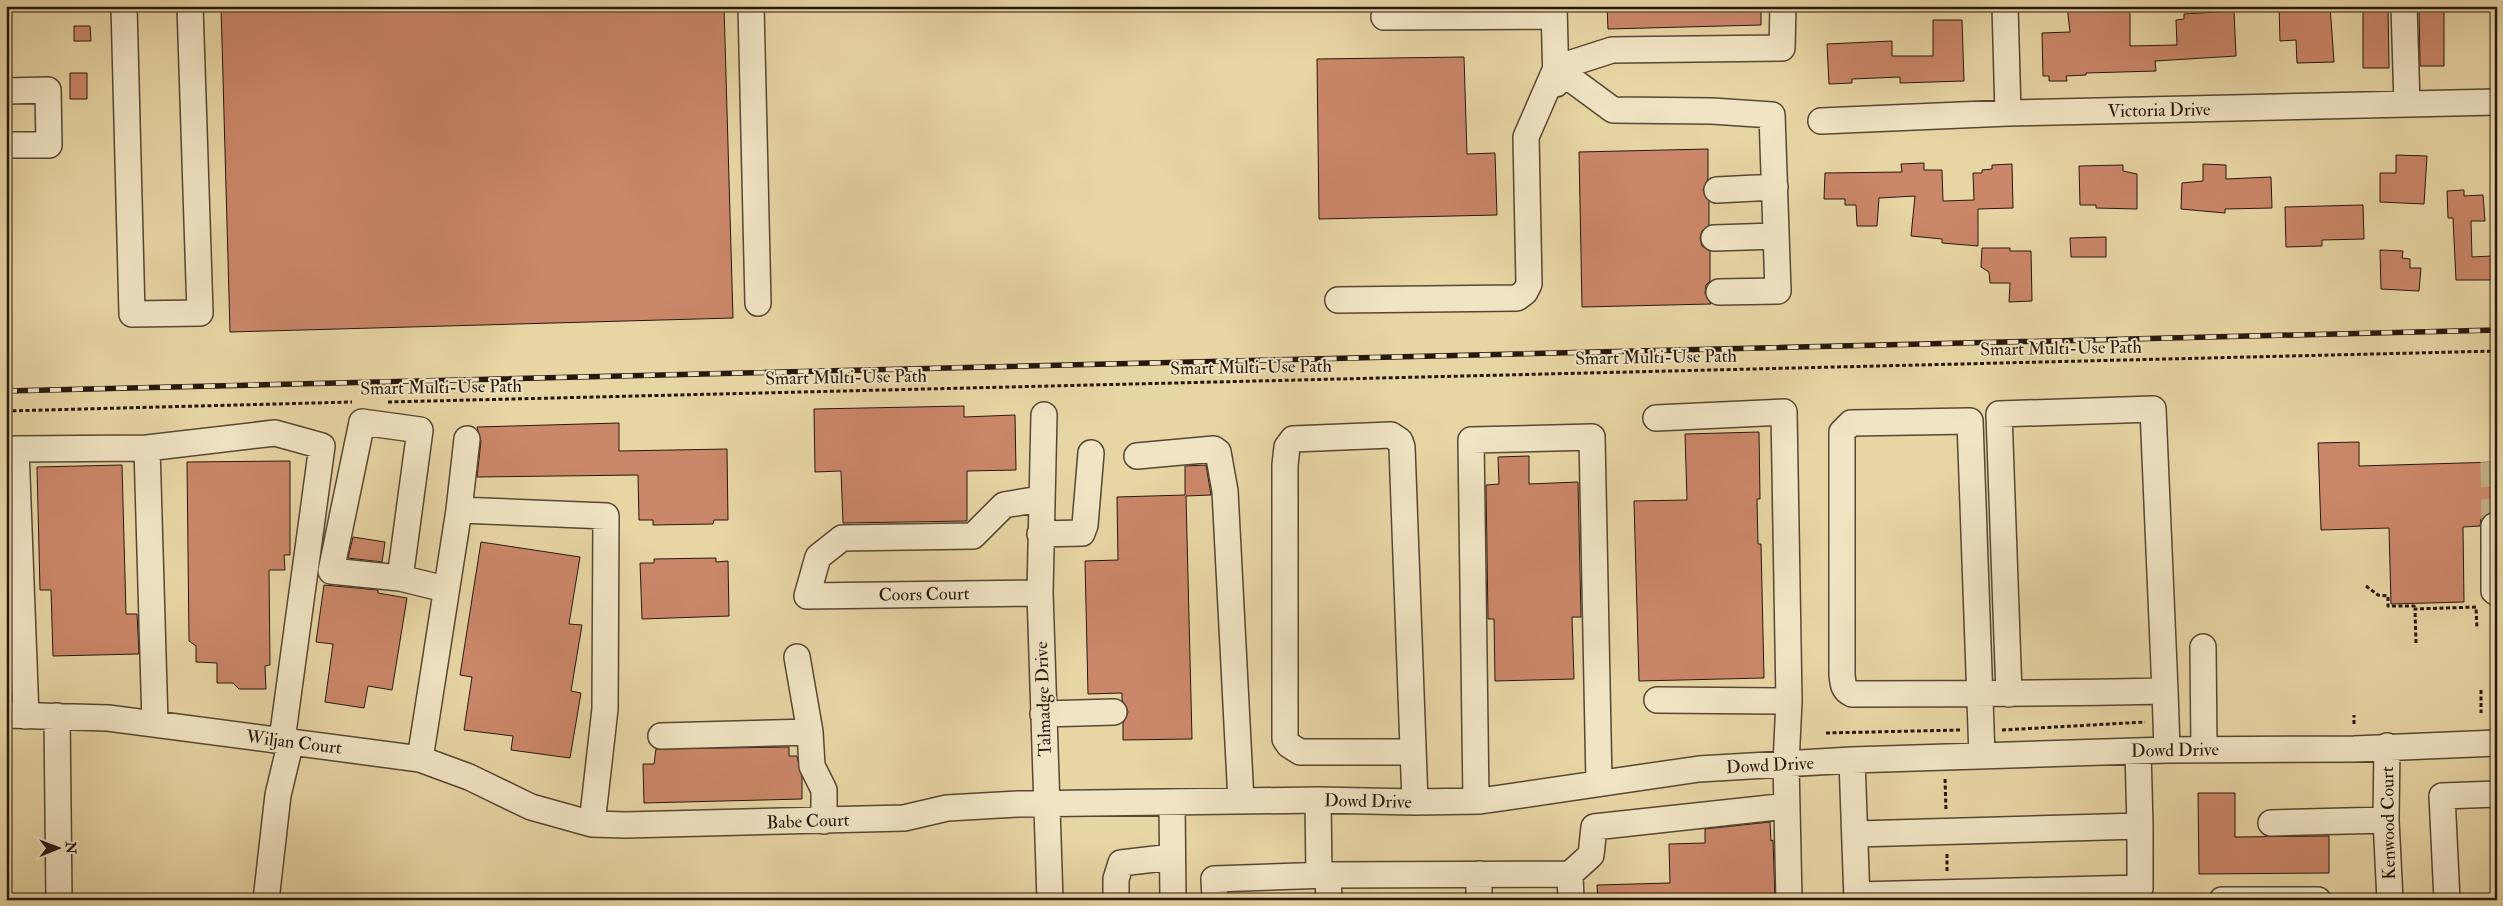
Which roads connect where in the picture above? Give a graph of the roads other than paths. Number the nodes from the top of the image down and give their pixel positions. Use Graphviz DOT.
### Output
graph roads {
  1 [pos="124,6"];
  2 [pos="190,6"];
  3 [pos="751,6"];
  4 [pos="1783,6"];
  5 [pos="2005,6"];
  6 [pos="2404,6"];
  7 [pos="1554,11"];
  8 [pos="1384,17"];
  9 [pos="1556,77"];
  10 [pos="6,91"];
  11 [pos="2497,102"];
  12 [pos="2407,104"];
  13 [pos="2008,113"];
  14 [pos="1822,121"];
  15 [pos="6,145"];
  16 [pos="1774,187"];
  17 [pos="1717,190"];
  18 [pos="1776,236"];
  19 [pos="1714,238"];
  20 [pos="1719,292"];
  21 [pos="1338,300"];
  22 [pos="758,303"];
  23 [pos="1044,415"];
  24 [pos="1656,418"];
  25 [pos="467,439"];
  26 [pos="147,448"];
  27 [pos="11,449"];
  28 [pos="1091,453"];
  29 [pos="1137,456"];
  30 [pos="1040,499"];
  31 [pos="459,510"];
  32 [pos="2494,526"];
  33 [pos="1040,534"];
  34 [pos="400,578"];
  35 [pos="445,589"];
  36 [pos="1040,593"];
  37 [pos="2497,593"];
  38 [pos="2203,647"];
  39 [pos="797,657"];
  40 [pos="2165,691"];
  41 [pos="1980,694"];
  42 [pos="2010,694"];
  43 [pos="1657,700"];
  44 [pos="1789,701"];
  45 [pos="1114,712"];
  46 [pos="1043,714"];
  47 [pos="16,716"];
  48 [pos="57,716"];
  49 [pos="155,724"];
  50 [pos="810,732"];
  51 [pos="660,736"];
  52 [pos="286,740"];
  53 [pos="2497,743"];
  54 [pos="2387,746"];
  55 [pos="2204,749"];
  56 [pos="2167,750"];
  57 [pos="2138,751"];
  58 [pos="1413,752"];
  59 [pos="1982,756"];
  60 [pos="420,759"];
  61 [pos="1852,760"];
  62 [pos="1786,764"];
  63 [pos="1599,783"];
  64 [pos="2497,794"];
  65 [pos="1318,800"];
  66 [pos="1241,801"];
  67 [pos="1476,801"];
  68 [pos="1415,802"];
  69 [pos="1172,803"];
  70 [pos="1046,804"];
  71 [pos="1787,806"];
  72 [pos="2386,820"];
  73 [pos="581,821"];
  74 [pos="824,822"];
  75 [pos="2271,823"];
  76 [pos="2140,826"];
  77 [pos="1856,834"];
  78 [pos="1172,857"];
  79 [pos="1479,874"];
  80 [pos="1570,874"];
  81 [pos="1323,875"];
  82 [pos="1914,896"];
  83 [pos="1857,897"];
  84 [pos="59,900"];
  85 [pos="266,900"];
  86 [pos="1050,900"];
  87 [pos="1116,900"];
  88 [pos="1173,900"];
  89 [pos="1215,900"];
  90 [pos="1329,900"];
  91 [pos="1479,900"];
  92 [pos="1571,900"];
  93 [pos="1789,900"];
  94 [pos="2222,900"];
  95 [pos="2318,900"];
  96 [pos="2390,900"];
  97 [pos="2447,900"];
  1 -- 2 [label="street"];
  3 -- 22 [label="street"];
  4 -- 9 [label="street"];
  5 -- 13 [label="street"];
  6 -- 12 [label="street"];
  7 -- 8 [label="street"];
  7 -- 9 [label="street"];
  9 -- 16 [label="street"];
  9 -- 21 [label="street"];
  10 -- 15 [label="street"];
  11 -- 12 [label="street, Victoria Drive"];
  12 -- 13 [label="street, Victoria Drive"];
  13 -- 14 [label="street, Victoria Drive"];
  16 -- 17 [label="street"];
  16 -- 18 [label="street"];
  18 -- 19 [label="street"];
  18 -- 20 [label="street"];
  23 -- 30 [label="street, Talmadge Drive"];
  24 -- 44 [label="street"];
  25 -- 31 [label="street"];
  26 -- 27 [label="street"];
  26 -- 49 [label="street"];
  26 -- 52 [label="street"];
  27 -- 47 [label="street"];
  28 -- 33 [label="street"];
  29 -- 66 [label="street"];
  30 -- 33 [label="street, Talmadge Drive"];
  30 -- 36 [label="street, Coors Court"];
  31 -- 35 [label="street"];
  31 -- 73 [label="street"];
  32 -- 37 [label="street"];
  33 -- 36 [label="street, Talmadge Drive"];
  34 -- 34 [label="street"];
  34 -- 35 [label="street"];
  35 -- 60 [label="street"];
  36 -- 46 [label="street, Talmadge Drive"];
  38 -- 55 [label="street"];
  39 -- 50 [label="street"];
  40 -- 42 [label="street"];
  40 -- 42 [label="street"];
  40 -- 56 [label="street"];
  41 -- 41 [label="street"];
  41 -- 42 [label="street"];
  41 -- 59 [label="street"];
  43 -- 44 [label="street"];
  44 -- 62 [label="street"];
  45 -- 46 [label="street"];
  46 -- 70 [label="street, Talmadge Drive"];
  47 -- 48 [label="street, Wiljan Court"];
  48 -- 49 [label="street, Wiljan Court"];
  48 -- 84 [label="street"];
  49 -- 52 [label="street, Wiljan Court"];
  50 -- 51 [label="street"];
  50 -- 74 [label="street"];
  52 -- 60 [label="street, Wiljan Court"];
  52 -- 85 [label="street"];
  53 -- 54 [label="street, Dowd Drive"];
  54 -- 55 [label="street, Dowd Drive"];
  54 -- 72 [label="street, Kenwood Court"];
  55 -- 56 [label="street, Dowd Drive"];
  56 -- 57 [label="street, Dowd Drive"];
  57 -- 59 [label="street, Dowd Drive"];
  57 -- 76 [label="street"];
  58 -- 58 [label="street"];
  58 -- 68 [label="street"];
  59 -- 61 [label="street, Dowd Drive"];
  60 -- 73 [label="street, Wiljan Court"];
  61 -- 62 [label="street, Dowd Drive"];
  61 -- 77 [label="street"];
  62 -- 63 [label="street, Dowd Drive"];
  62 -- 71 [label="street"];
  63 -- 67 [label="street, Dowd Drive"];
  63 -- 67 [label="street"];
  64 -- 97 [label="street"];
  65 -- 66 [label="street, Dowd Drive"];
  65 -- 68 [label="street, Dowd Drive"];
  65 -- 81 [label="street"];
  66 -- 69 [label="street, Dowd Drive"];
  67 -- 68 [label="street, Dowd Drive"];
  69 -- 70 [label="street, Dowd Drive"];
  69 -- 78 [label="street"];
  70 -- 74 [label="street, Babe Court"];
  70 -- 86 [label="street, Talmadge Drive"];
  71 -- 80 [label="street"];
  71 -- 93 [label="street"];
  72 -- 75 [label="street"];
  72 -- 96 [label="street, Kenwood Court"];
  73 -- 74 [label="street, Babe Court"];
  76 -- 77 [label="street"];
  76 -- 82 [label="street"];
  77 -- 83 [label="street"];
  78 -- 87 [label="street"];
  78 -- 88 [label="street"];
  79 -- 80 [label="street"];
  79 -- 81 [label="street"];
  79 -- 91 [label="street"];
  80 -- 92 [label="street"];
  81 -- 89 [label="street"];
  81 -- 90 [label="street"];
  82 -- 83 [label="street"];
  94 -- 95 [label="street"];
}
